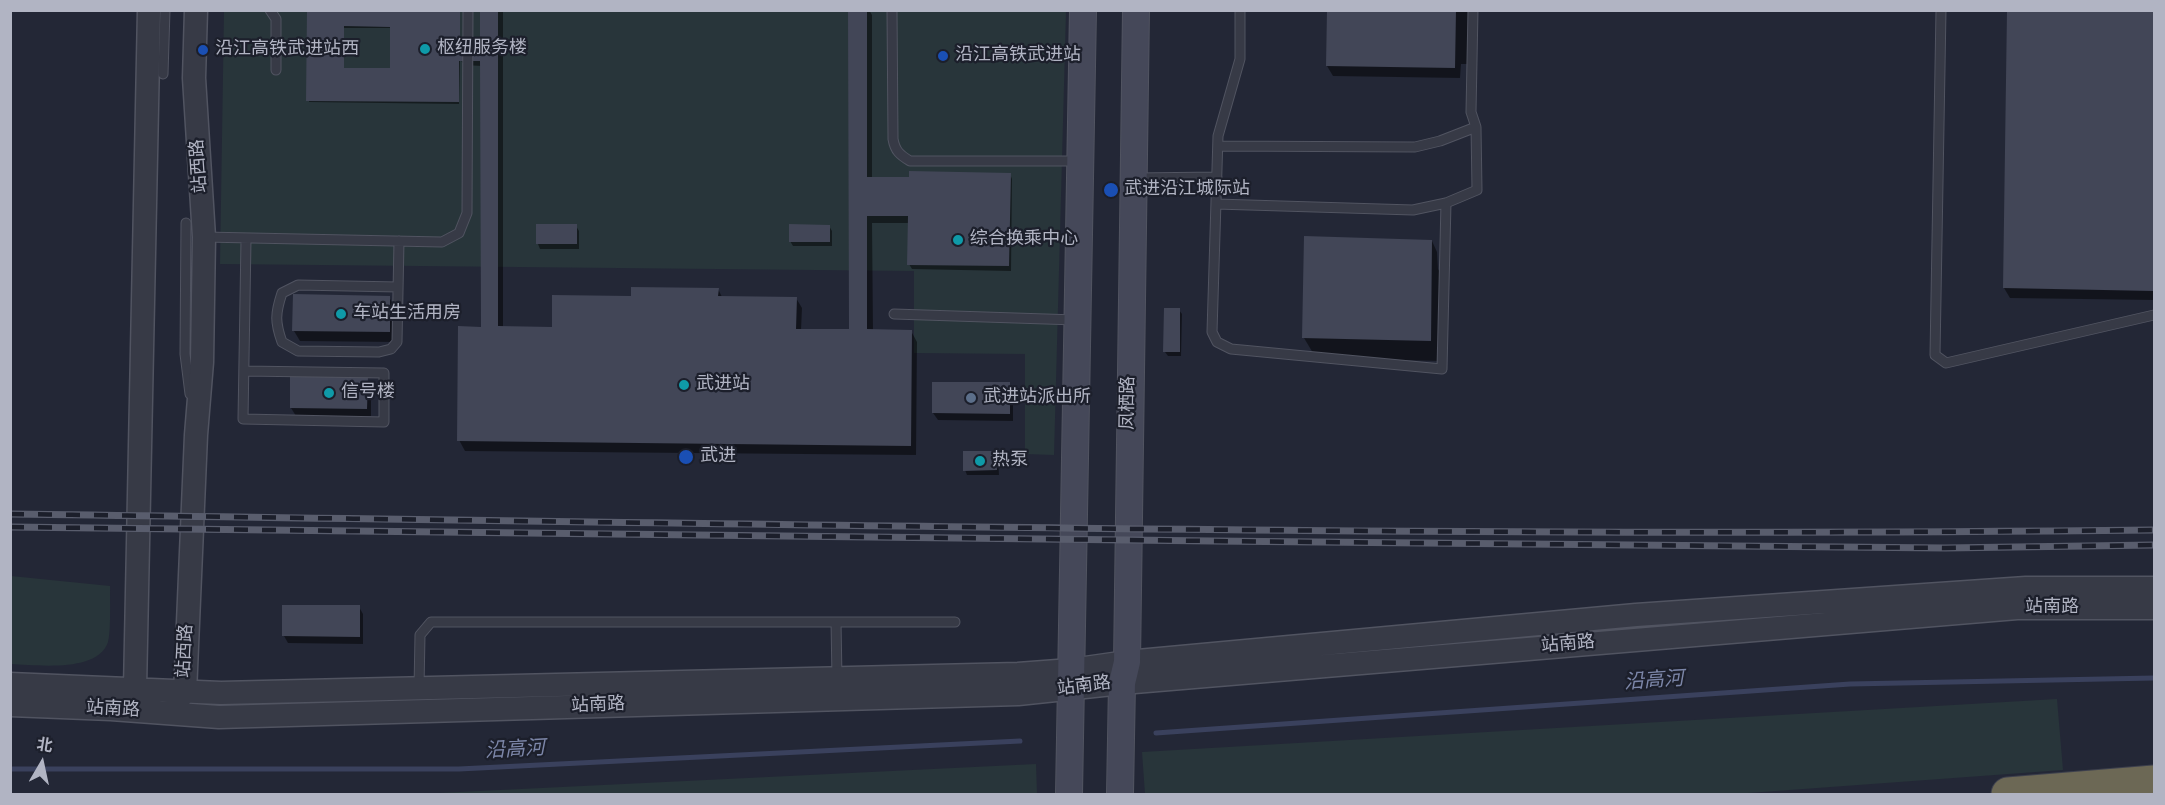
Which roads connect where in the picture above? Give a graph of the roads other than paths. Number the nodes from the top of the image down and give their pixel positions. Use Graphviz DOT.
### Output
graph roads {
  1 [pos="149,10"];
  2 [pos="165,10"];
  3 [pos="196,10"];
  4 [pos="270,10"];
  5 [pos="468,10"];
  6 [pos="892,10"];
  7 [pos="1083,10"];
  8 [pos="1136,10"];
  9 [pos="1240,10"];
  10 [pos="1473,10"];
  11 [pos="1941,10"];
  12 [pos="276,70"];
  13 [pos="163,74"];
  14 [pos="1476,127"];
  15 [pos="1218,146"];
  16 [pos="1080,161"];
  17 [pos="1217,177"];
  18 [pos="1133,178"];
  19 [pos="1446,203"];
  20 [pos="1216,204"];
  21 [pos="186,223"];
  22 [pos="204,237"];
  23 [pos="246,240"];
  24 [pos="399,241"];
  25 [pos="398,287"];
  26 [pos="894,314"];
  27 [pos="2154,315"];
  28 [pos="1076,320"];
  29 [pos="244,371"];
  30 [pos="196,435"];
  31 [pos="2154,588"];
  32 [pos="2154,608"];
  33 [pos="836,622"];
  34 [pos="955,622"];
  35 [pos="1125,672"];
  36 [pos="837,678"];
  37 [pos="1071,680"];
  38 [pos="10,684"];
  39 [pos="419,688"];
  40 [pos="135,689"];
  41 [pos="185,693"];
  42 [pos="10,705"];
  43 [pos="160,712"];
  44 [pos="2154,782"];
  45 [pos="1069,795"];
  46 [pos="1120,795"];
  47 [pos="2008,795"];
  1 -- 40 [label="street"];
  2 -- 13 [label="lane"];
  3 -- 22 [label="street, 站西路"];
  4 -- 12 [label="lane"];
  5 -- 24 [label="lane"];
  6 -- 16 [label="lane"];
  7 -- 16 [label="main road"];
  8 -- 18 [label="main road, 凤栖路"];
  9 -- 15 [label="lane"];
  10 -- 14 [label="lane"];
  11 -- 27 [label="lane"];
  14 -- 15 [label="lane"];
  14 -- 19 [label="lane"];
  15 -- 17 [label="lane"];
  16 -- 28 [label="main road"];
  17 -- 18 [label="lane"];
  17 -- 20 [label="lane"];
  18 -- 35 [label="main road, 凤栖路"];
  19 -- 20 [label="lane"];
  19 -- 20 [label="lane"];
  21 -- 30 [label="lane"];
  22 -- 23 [label="lane"];
  22 -- 30 [label="street, 站西路"];
  23 -- 24 [label="lane"];
  23 -- 29 [label="lane"];
  24 -- 25 [label="lane"];
  25 -- 25 [label="lane"];
  26 -- 28 [label="lane"];
  28 -- 37 [label="main road"];
  29 -- 29 [label="lane"];
  30 -- 41 [label="street, 站西路"];
  31 -- 35 [label="street, 站南路"];
  32 -- 35 [label="street, 站南路"];
  33 -- 34 [label="lane"];
  33 -- 36 [label="lane"];
  33 -- 39 [label="lane"];
  35 -- 37 [label="street, 站南路"];
  35 -- 46 [label="main road, 凤栖路"];
  36 -- 37 [label="street, 站南路"];
  36 -- 39 [label="street, 站南路"];
  37 -- 43 [label="street, 站南路"];
  37 -- 45 [label="main road"];
  38 -- 40 [label="street, 站南路"];
  39 -- 41 [label="street, 站南路"];
  40 -- 41 [label="street, 站南路"];
  40 -- 43 [label="street"];
  41 -- 43 [label="street, 站西路"];
  42 -- 43 [label="street, 站南路"];
  44 -- 47 [label="highway"];
}
